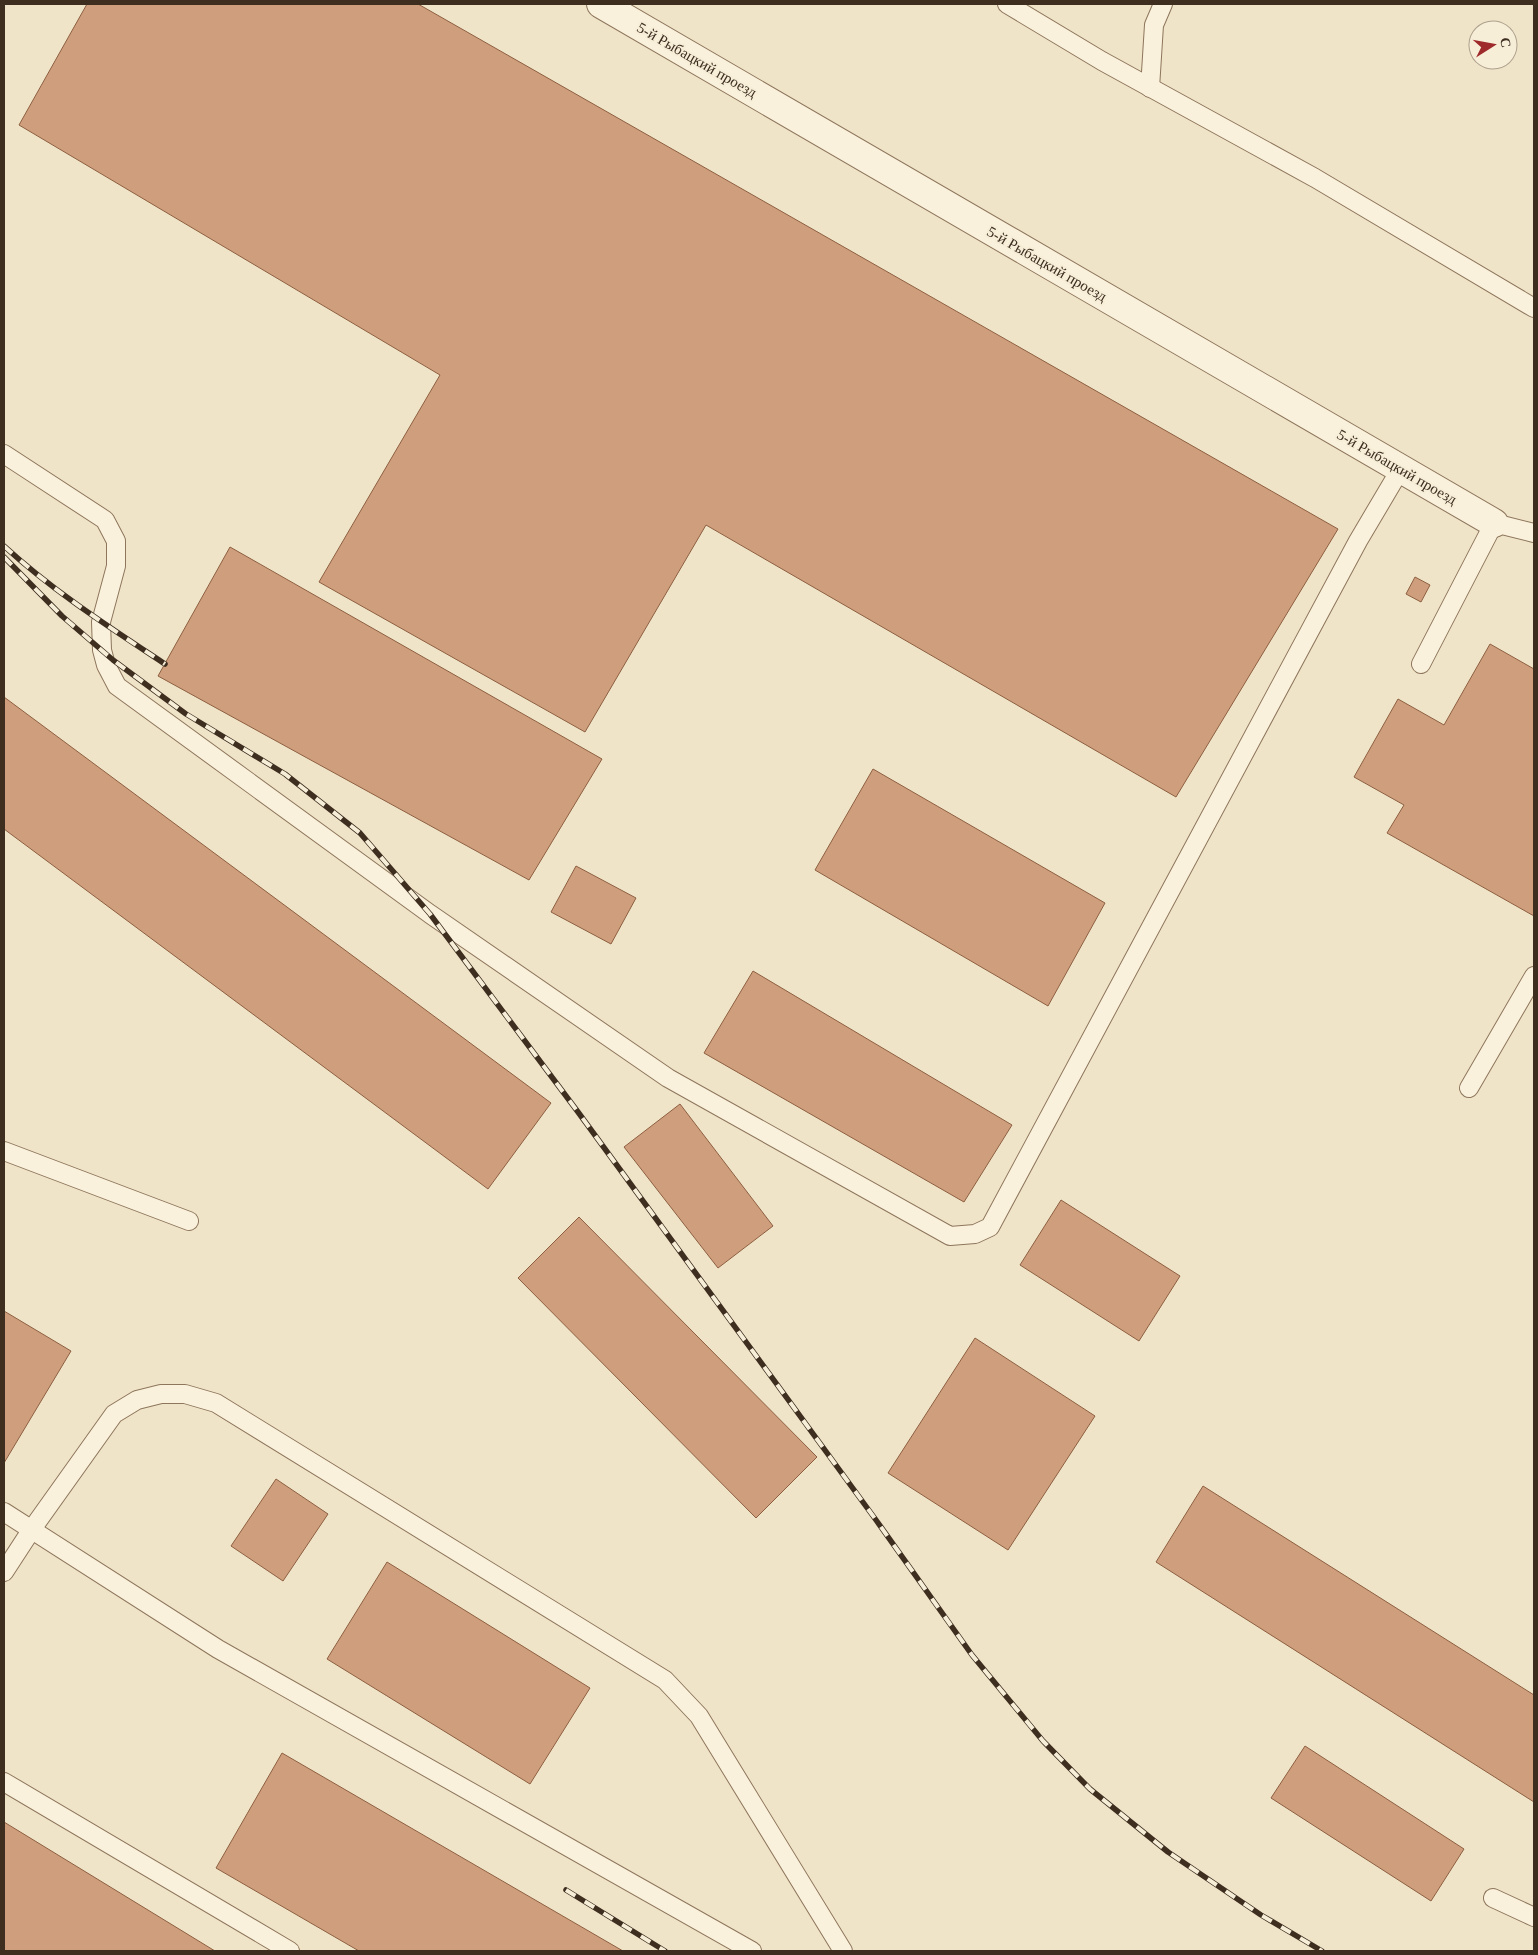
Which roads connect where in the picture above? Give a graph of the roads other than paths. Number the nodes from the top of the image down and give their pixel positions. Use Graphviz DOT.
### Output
graph roads {
  1 [pos="601,4"];
  2 [pos="1007,4"];
  3 [pos="1163,4"];
  4 [pos="1150,88"];
  5 [pos="1534,308"];
  6 [pos="4,454"];
  7 [pos="1400,470"];
  8 [pos="1494,523"];
  9 [pos="1534,533"];
  10 [pos="1421,664"];
  11 [pos="1534,976"];
  12 [pos="1469,1088"];
  13 [pos="4,1151"];
  14 [pos="189,1221"];
  15 [pos="4,1512"];
  16 [pos="32,1529"];
  17 [pos="4,1572"];
  18 [pos="4,1782"];
  19 [pos="1492,1898"];
  20 [pos="1534,1917"];
  21 [pos="290,1951"];
  22 [pos="752,1951"];
  23 [pos="843,1951"];
  1 -- 7 [label="street, 5-й Рыбацкий проезд"];
  2 -- 4 [label="lane"];
  3 -- 4 [label="lane"];
  4 -- 5 [label="lane"];
  6 -- 7 [label="lane"];
  7 -- 8 [label="street, 5-й Рыбацкий проезд"];
  8 -- 9 [label="lane"];
  8 -- 10 [label="lane"];
  11 -- 12 [label="lane"];
  13 -- 14 [label="lane"];
  15 -- 16 [label="lane"];
  16 -- 17 [label="lane"];
  16 -- 22 [label="lane"];
  16 -- 23 [label="lane"];
  18 -- 21 [label="lane"];
  19 -- 20 [label="lane"];
}
